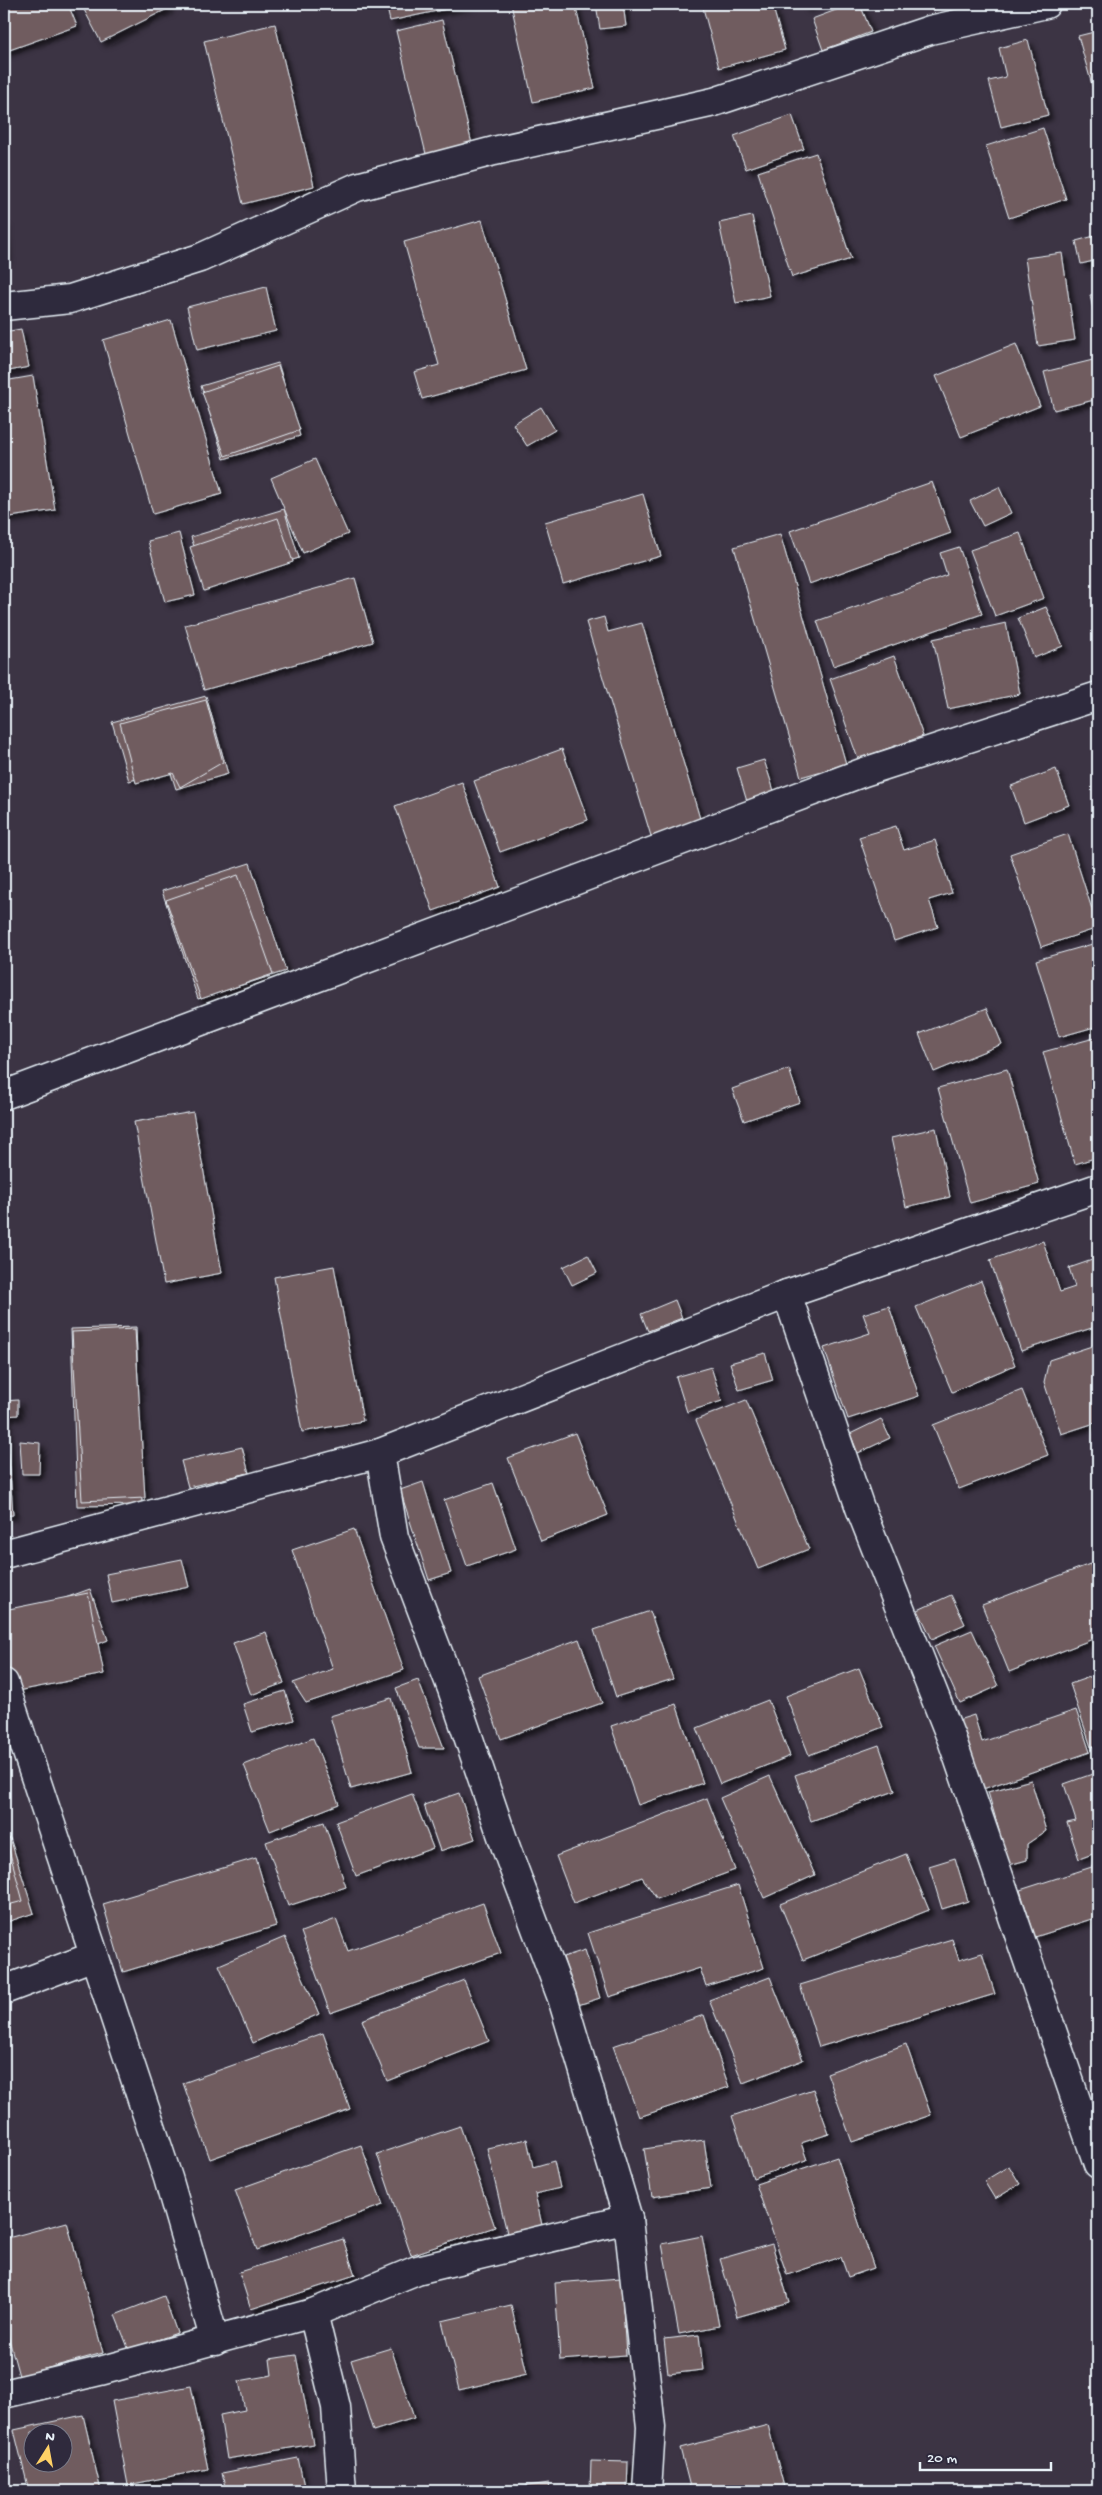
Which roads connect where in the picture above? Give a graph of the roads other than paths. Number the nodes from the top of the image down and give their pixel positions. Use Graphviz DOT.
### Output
graph roads {
  1 [pos="1046,4"];
  2 [pos="4,306"];
  3 [pos="1098,696"];
  4 [pos="4,1096"];
  5 [pos="1098,1188"];
  6 [pos="788,1294"];
  7 [pos="380,1453"];
  8 [pos="4,1554"];
  9 [pos="4,1683"];
  10 [pos="94,1956"];
  11 [pos="4,1990"];
  12 [pos="1098,2164"];
  13 [pos="628,2219"];
  14 [pos="313,2313"];
  15 [pos="215,2341"];
  16 [pos="4,2394"];
  17 [pos="342,2491"];
  18 [pos="647,2491"];
  1 -- 2 [label="street"];
  3 -- 4 [label="street"];
  5 -- 6 [label="street"];
  6 -- 7 [label="street"];
  6 -- 12 [label="street"];
  7 -- 8 [label="street"];
  7 -- 13 [label="street"];
  9 -- 10 [label="street"];
  10 -- 11 [label="street"];
  10 -- 15 [label="street"];
  13 -- 14 [label="street"];
  13 -- 18 [label="street"];
  14 -- 15 [label="street"];
  14 -- 17 [label="street"];
  15 -- 16 [label="street"];
}
